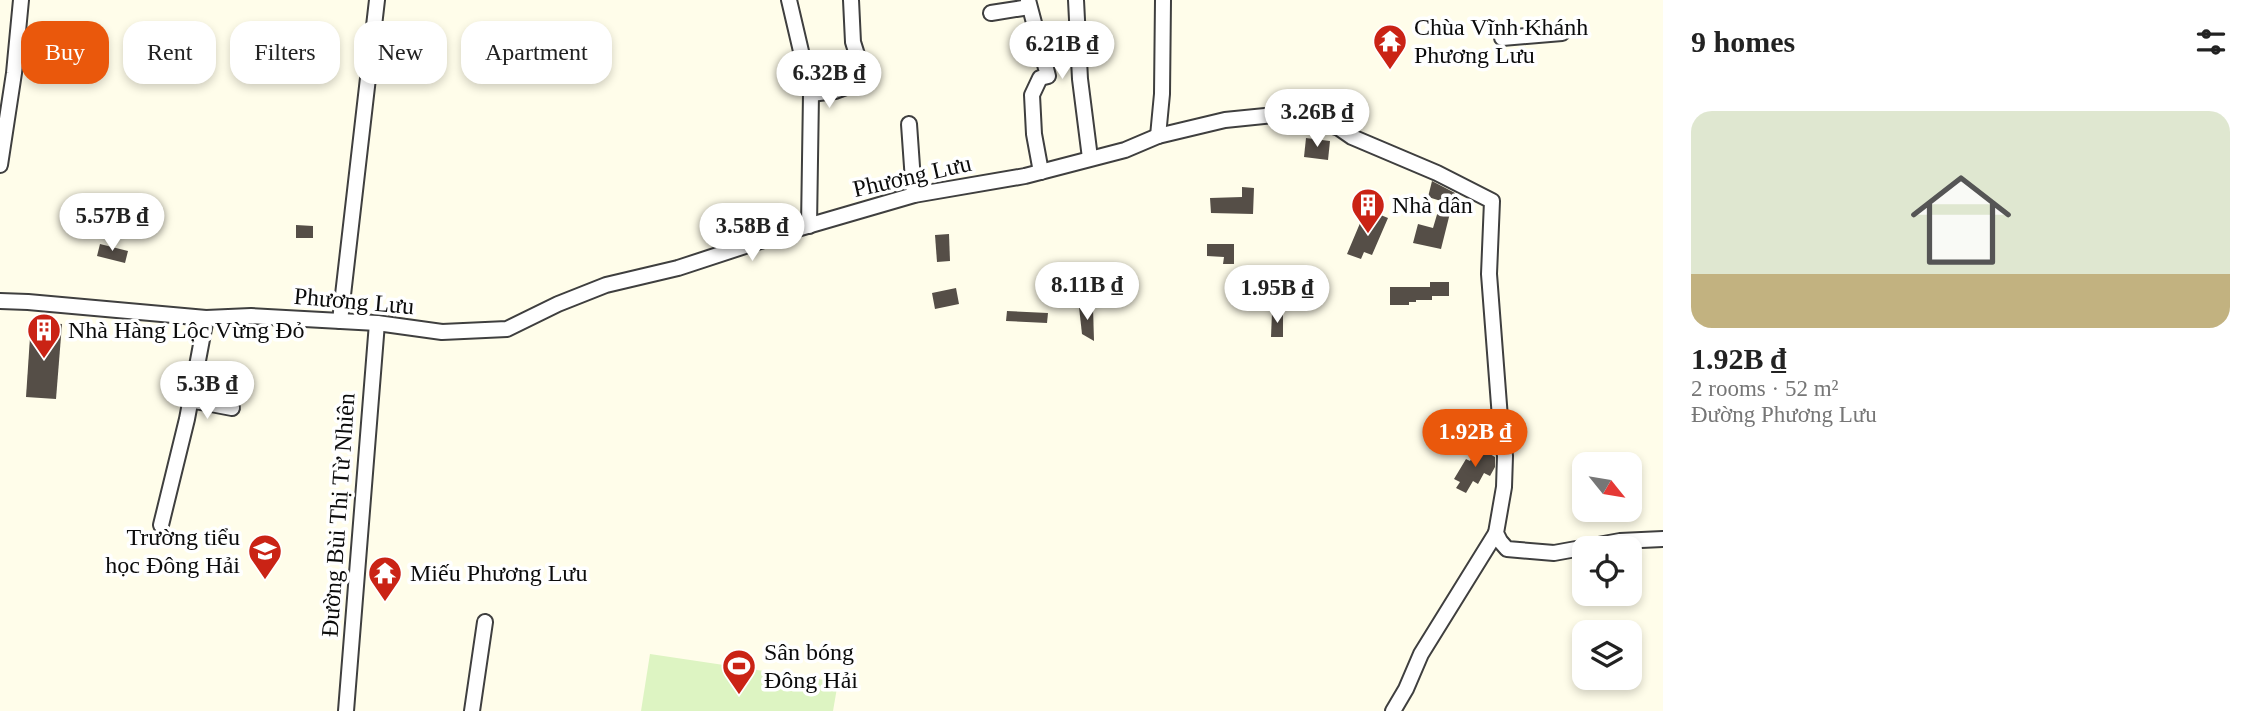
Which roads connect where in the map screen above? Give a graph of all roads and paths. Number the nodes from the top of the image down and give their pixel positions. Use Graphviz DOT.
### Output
graph roads {
  1 [pos="21,0"];
  2 [pos="377,0"];
  3 [pos="789,0"];
  4 [pos="851,0"];
  5 [pos="1076,0"];
  6 [pos="1163,0"];
  7 [pos="1028,4"];
  8 [pos="991,13"];
  9 [pos="1562,33"];
  10 [pos="1502,38"];
  11 [pos="811,94"];
  12 [pos="909,124"];
  13 [pos="1158,136"];
  14 [pos="1090,159"];
  15 [pos="0,165"];
  16 [pos="1041,172"];
  17 [pos="914,195"];
  18 [pos="810,226"];
  19 [pos="0,302"];
  20 [pos="206,318"];
  21 [pos="340,321"];
  22 [pos="376,323"];
  23 [pos="190,400"];
  24 [pos="232,408"];
  25 [pos="161,525"];
  26 [pos="1496,533"];
  27 [pos="1663,539"];
  28 [pos="485,622"];
  29 [pos="346,711"];
  30 [pos="472,711"];
  31 [pos="1393,711"];
  1 -- 15 [label="street"];
  2 -- 21 [label="street"];
  3 -- 11 [label="street"];
  4 -- 11 [label="street"];
  5 -- 14 [label="street"];
  6 -- 13 [label="street"];
  7 -- 8 [label="street"];
  7 -- 16 [label="street"];
  9 -- 10 [label="street"];
  11 -- 18 [label="street"];
  12 -- 17 [label="street"];
  13 -- 14 [label="street, Phương Lưu"];
  13 -- 26 [label="street, Phương Lưu"];
  14 -- 16 [label="street, Phương Lưu"];
  16 -- 17 [label="street, Phương Lưu"];
  17 -- 18 [label="street, Phương Lưu"];
  18 -- 22 [label="street, Phương Lưu"];
  19 -- 20 [label="street, Phương Lưu"];
  20 -- 21 [label="street, Phương Lưu"];
  20 -- 23 [label="street"];
  21 -- 22 [label="street, Phương Lưu"];
  22 -- 29 [label="street, Đường Bùi Thị Từ Nhiên"];
  23 -- 24 [label="street"];
  23 -- 25 [label="street"];
  26 -- 27 [label="street"];
  26 -- 31 [label="street"];
  28 -- 30 [label="street"];
}
